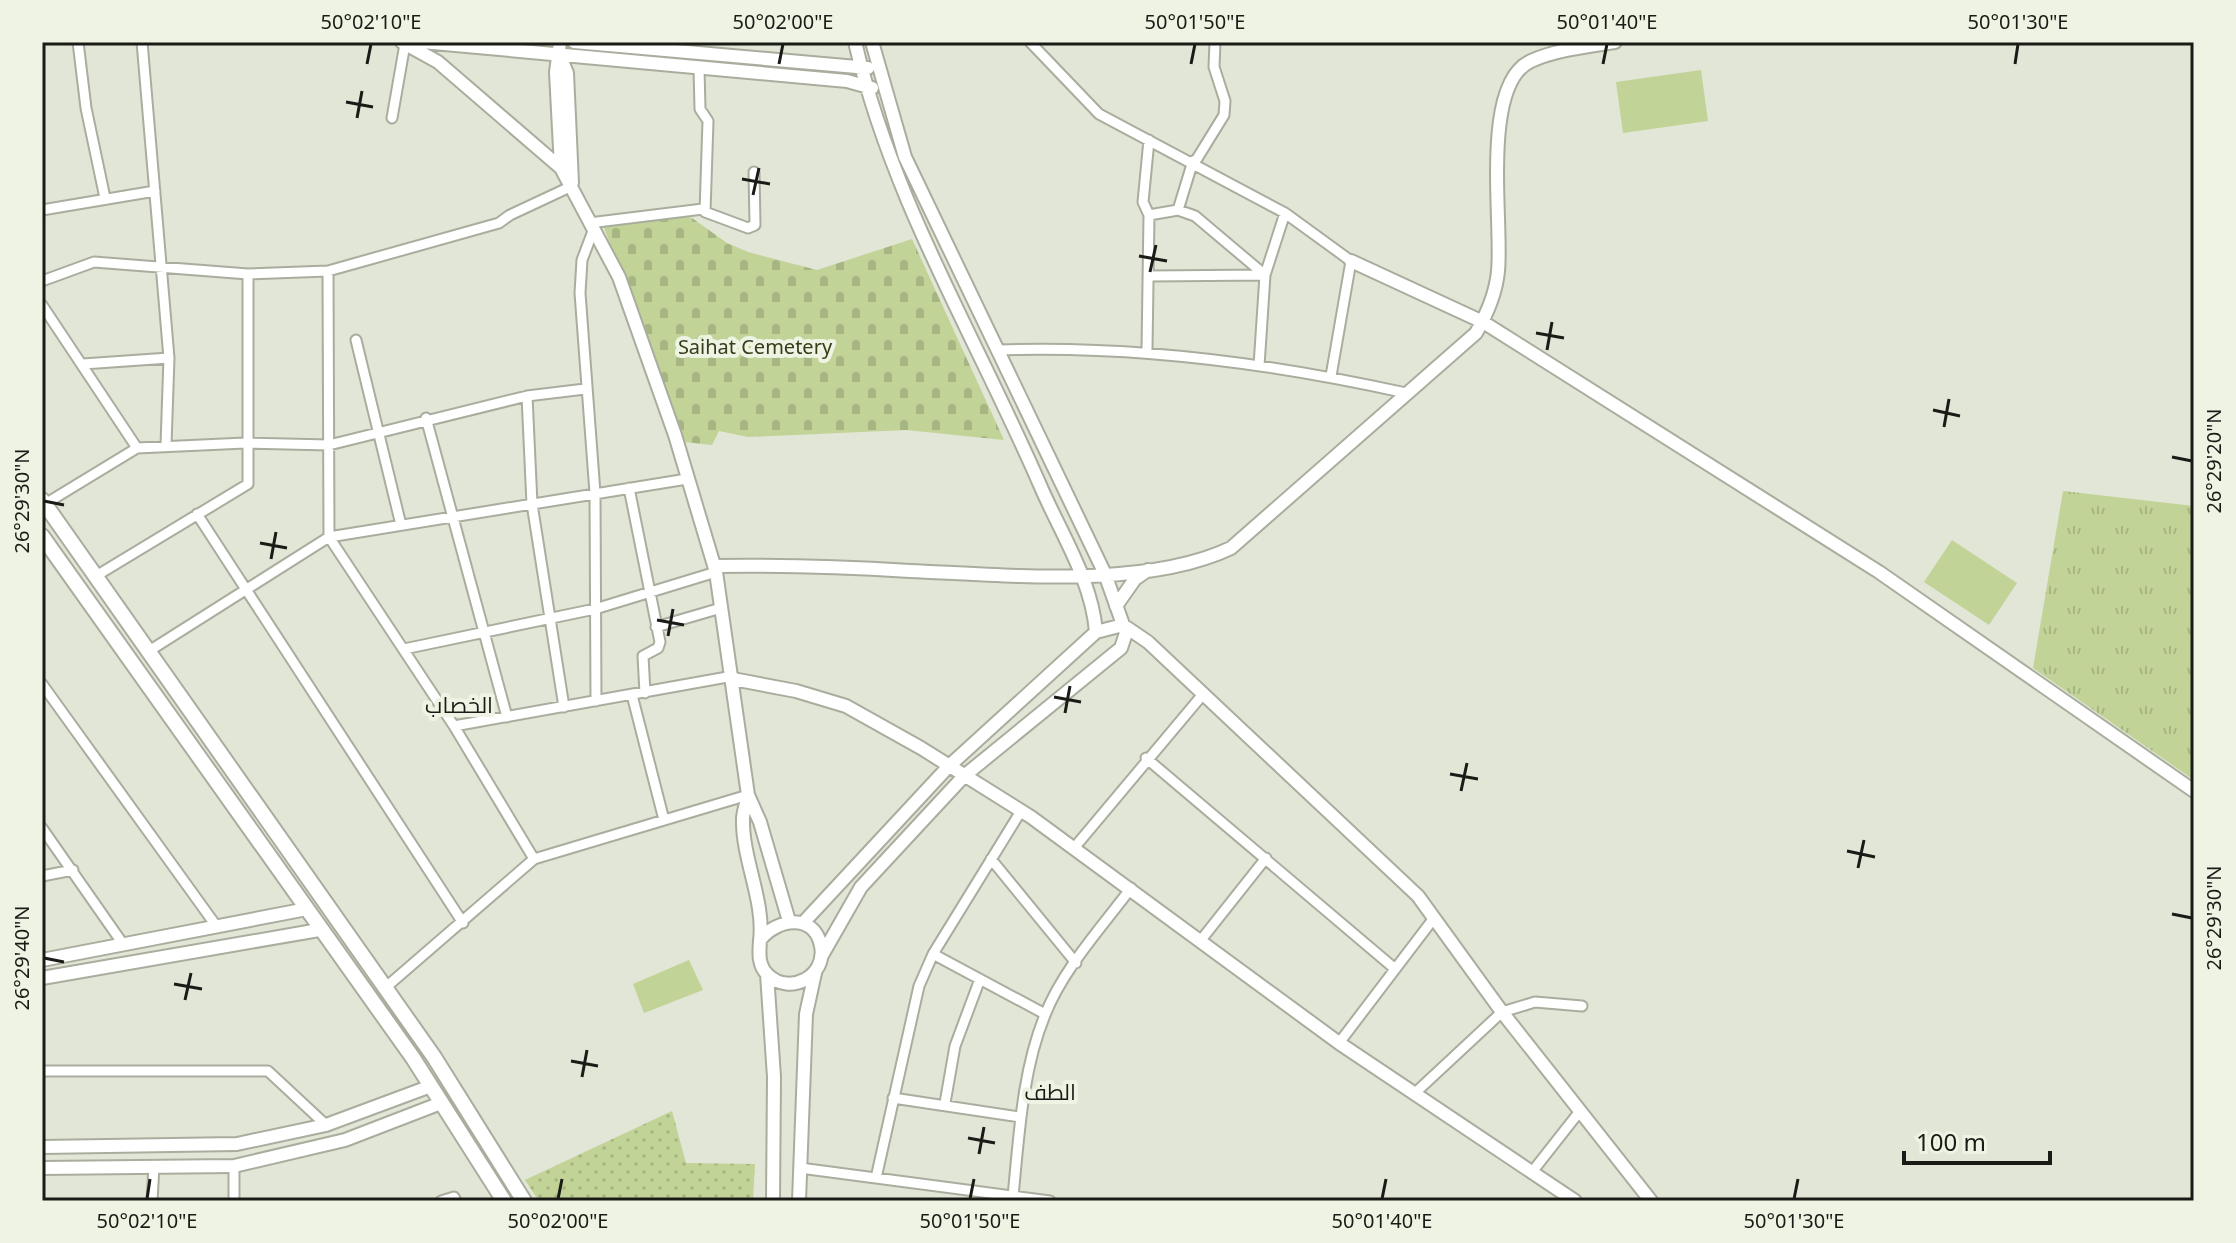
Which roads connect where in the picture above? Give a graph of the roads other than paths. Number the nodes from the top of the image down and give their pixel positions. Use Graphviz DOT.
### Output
graph roads {
  1 [pos="78,42"];
  2 [pos="142,42"];
  3 [pos="422,42"];
  4 [pos="560,42"];
  5 [pos="574,42"];
  6 [pos="855,42"];
  7 [pos="872,42"];
  8 [pos="1030,42"];
  9 [pos="1215,42"];
  10 [pos="1615,42"];
  11 [pos="404,43"];
  12 [pos="560,56"];
  13 [pos="699,68"];
  14 [pos="863,68"];
  15 [pos="880,70"];
  16 [pos="868,87"];
  17 [pos="886,91"];
  18 [pos="392,118"];
  19 [pos="1149,140"];
  20 [pos="1194,162"];
  21 [pos="561,168"];
  22 [pos="754,172"];
  23 [pos="572,186"];
  24 [pos="155,191"];
  25 [pos="105,198"];
  26 [pos="703,209"];
  27 [pos="42,210"];
  28 [pos="1178,210"];
  29 [pos="1285,213"];
  30 [pos="1149,215"];
  31 [pos="591,227"];
  32 [pos="1351,261"];
  33 [pos="161,269"];
  34 [pos="328,271"];
  35 [pos="248,274"];
  36 [pos="1265,275"];
  37 [pos="1150,276"];
  38 [pos="42,281"];
  39 [pos="42,305"];
  40 [pos="1483,322"];
  41 [pos="356,340"];
  42 [pos="997,350"];
  43 [pos="1147,350"];
  44 [pos="169,358"];
  45 [pos="83,364"];
  46 [pos="1259,366"];
  47 [pos="1331,376"];
  48 [pos="585,389"];
  49 [pos="1406,393"];
  50 [pos="527,396"];
  51 [pos="426,418"];
  52 [pos="378,432"];
  53 [pos="245,443"];
  54 [pos="166,445"];
  55 [pos="329,445"];
  56 [pos="137,448"];
  57 [pos="687,479"];
  58 [pos="629,488"];
  59 [pos="595,493"];
  60 [pos="44,502"];
  61 [pos="532,504"];
  62 [pos="197,514"];
  63 [pos="453,515"];
  64 [pos="401,525"];
  65 [pos="42,536"];
  66 [pos="329,537"];
  67 [pos="715,569"];
  68 [pos="1149,569"];
  69 [pos="1105,574"];
  70 [pos="96,576"];
  71 [pos="1081,576"];
  72 [pos="245,589"];
  73 [pos="649,595"];
  74 [pos="1116,606"];
  75 [pos="721,608"];
  76 [pos="595,609"];
  77 [pos="551,619"];
  78 [pos="1123,625"];
  79 [pos="656,627"];
  80 [pos="1096,632"];
  81 [pos="486,634"];
  82 [pos="404,649"];
  83 [pos="149,651"];
  84 [pos="733,678"];
  85 [pos="42,684"];
  86 [pos="645,693"];
  87 [pos="1204,693"];
  88 [pos="632,695"];
  89 [pos="596,701"];
  90 [pos="564,707"];
  91 [pos="507,717"];
  92 [pos="454,726"];
  93 [pos="1146,758"];
  94 [pos="948,767"];
  95 [pos="964,776"];
  96 [pos="2194,791"];
  97 [pos="748,795"];
  98 [pos="1021,811"];
  99 [pos="664,820"];
  100 [pos="42,828"];
  101 [pos="1074,848"];
  102 [pos="1266,858"];
  103 [pos="534,859"];
  104 [pos="991,859"];
  105 [pos="73,870"];
  106 [pos="42,876"];
  107 [pos="1131,888"];
  108 [pos="307,909"];
  109 [pos="1434,918"];
  110 [pos="789,921"];
  111 [pos="463,923"];
  112 [pos="803,923"];
  113 [pos="217,927"];
  114 [pos="319,930"];
  115 [pos="760,940"];
  116 [pos="1201,940"];
  117 [pos="123,944"];
  118 [pos="933,954"];
  119 [pos="821,957"];
  120 [pos="42,960"];
  121 [pos="1076,963"];
  122 [pos="1394,968"];
  123 [pos="815,972"];
  124 [pos="767,974"];
  125 [pos="42,978"];
  126 [pos="980,979"];
  127 [pos="385,988"];
  128 [pos="1582,1006"];
  129 [pos="1502,1012"];
  130 [pos="1045,1014"];
  131 [pos="1339,1043"];
  132 [pos="42,1071"];
  133 [pos="431,1086"];
  134 [pos="1415,1093"];
  135 [pos="893,1098"];
  136 [pos="441,1103"];
  137 [pos="945,1103"];
  138 [pos="1580,1111"];
  139 [pos="1020,1117"];
  140 [pos="326,1125"];
  141 [pos="42,1147"];
  142 [pos="154,1166"];
  143 [pos="234,1166"];
  144 [pos="42,1168"];
  145 [pos="800,1168"];
  146 [pos="1532,1172"];
  147 [pos="876,1178"];
  148 [pos="942,1187"];
  149 [pos="1013,1196"];
  150 [pos="152,1201"];
  151 [pos="234,1201"];
  152 [pos="441,1201"];
  153 [pos="456,1201"];
  154 [pos="504,1201"];
  155 [pos="524,1201"];
  156 [pos="773,1201"];
  157 [pos="799,1201"];
  158 [pos="941,1201"];
  159 [pos="1050,1201"];
  160 [pos="1575,1201"];
  161 [pos="1651,1201"];
  1 -- 25 [label="street"];
  2 -- 24 [label="street"];
  3 -- 12 [label="main road"];
  4 -- 12 [label="main road"];
  5 -- 14 [label="main road"];
  6 -- 14 [label="main road"];
  7 -- 15 [label="main road"];
  8 -- 19 [label="street"];
  9 -- 20 [label="street"];
  10 -- 40 [label="main road"];
  11 -- 18 [label="street"];
  11 -- 21 [label="main road"];
  12 -- 13 [label="main road"];
  12 -- 21 [label="main road"];
  12 -- 23 [label="main road"];
  13 -- 16 [label="main road"];
  13 -- 26 [label="street"];
  14 -- 15 [label="main road"];
  14 -- 16 [label="main road"];
  15 -- 17 [label="main road"];
  16 -- 17 [label="main road"];
  16 -- 71 [label="main road"];
  17 -- 42 [label="main road"];
  19 -- 20 [label="street"];
  19 -- 30 [label="street"];
  20 -- 28 [label="street"];
  20 -- 29 [label="street"];
  21 -- 23 [label="main road"];
  22 -- 26 [label="street"];
  23 -- 31 [label="main road"];
  23 -- 34 [label="street"];
  24 -- 25 [label="street"];
  24 -- 33 [label="street"];
  25 -- 27 [label="street"];
  26 -- 31 [label="street"];
  28 -- 30 [label="street"];
  28 -- 36 [label="street"];
  29 -- 32 [label="street"];
  29 -- 36 [label="street"];
  30 -- 37 [label="street"];
  31 -- 48 [label="street"];
  31 -- 57 [label="main road"];
  32 -- 40 [label="main road"];
  32 -- 47 [label="street"];
  33 -- 35 [label="street"];
  33 -- 38 [label="street"];
  33 -- 44 [label="street"];
  34 -- 35 [label="street"];
  34 -- 55 [label="street"];
  35 -- 53 [label="street"];
  36 -- 37 [label="street"];
  36 -- 46 [label="street"];
  37 -- 43 [label="street"];
  39 -- 45 [label="street"];
  40 -- 49 [label="main road"];
  40 -- 96 [label="main road"];
  41 -- 52 [label="street"];
  42 -- 43 [label="street"];
  42 -- 69 [label="main road"];
  43 -- 46 [label="street"];
  44 -- 45 [label="street"];
  44 -- 54 [label="street"];
  45 -- 56 [label="street"];
  46 -- 47 [label="street"];
  47 -- 49 [label="street"];
  48 -- 50 [label="street"];
  48 -- 59 [label="street"];
  49 -- 68 [label="main road"];
  50 -- 51 [label="street"];
  50 -- 61 [label="street"];
  51 -- 52 [label="street"];
  51 -- 63 [label="street"];
  52 -- 55 [label="street"];
  52 -- 64 [label="street"];
  53 -- 54 [label="street"];
  53 -- 55 [label="street"];
  53 -- 62 [label="street"];
  54 -- 56 [label="street"];
  55 -- 66 [label="street"];
  56 -- 60 [label="street"];
  57 -- 58 [label="street"];
  57 -- 67 [label="main road"];
  58 -- 59 [label="street"];
  58 -- 73 [label="street"];
  59 -- 61 [label="street"];
  59 -- 76 [label="street"];
  60 -- 70 [label="main road"];
  61 -- 63 [label="street"];
  61 -- 77 [label="street"];
  62 -- 70 [label="street"];
  62 -- 72 [label="street"];
  63 -- 64 [label="street"];
  63 -- 81 [label="street"];
  64 -- 66 [label="street"];
  65 -- 108 [label="main road"];
  66 -- 72 [label="street"];
  66 -- 82 [label="street"];
  67 -- 71 [label="main road"];
  67 -- 73 [label="street"];
  67 -- 75 [label="main road"];
  68 -- 69 [label="main road"];
  68 -- 74 [label="main road"];
  69 -- 71 [label="main road"];
  69 -- 74 [label="main road"];
  70 -- 83 [label="main road"];
  71 -- 80 [label="main road"];
  72 -- 83 [label="street"];
  72 -- 111 [label="street"];
  73 -- 76 [label="street"];
  73 -- 79 [label="street"];
  74 -- 78 [label="main road"];
  75 -- 79 [label="street"];
  75 -- 84 [label="main road"];
  76 -- 77 [label="street"];
  76 -- 89 [label="street"];
  77 -- 81 [label="street"];
  77 -- 90 [label="street"];
  78 -- 80 [label="main road"];
  78 -- 87 [label="main road"];
  78 -- 95 [label="main road"];
  79 -- 86 [label="street"];
  80 -- 94 [label="main road"];
  81 -- 82 [label="street"];
  81 -- 91 [label="street"];
  82 -- 92 [label="street"];
  83 -- 127 [label="main road"];
  84 -- 86 [label="street"];
  84 -- 94 [label="main road"];
  84 -- 97 [label="main road"];
  85 -- 113 [label="street"];
  86 -- 88 [label="street"];
  87 -- 93 [label="street"];
  87 -- 109 [label="main road"];
  88 -- 89 [label="street"];
  88 -- 99 [label="street"];
  89 -- 90 [label="street"];
  90 -- 91 [label="street"];
  91 -- 92 [label="street"];
  92 -- 103 [label="street"];
  93 -- 101 [label="street"];
  93 -- 102 [label="street"];
  94 -- 95 [label="main road"];
  94 -- 112 [label="main road"];
  95 -- 98 [label="main road"];
  95 -- 119 [label="main road"];
  97 -- 99 [label="street"];
  97 -- 110 [label="main road"];
  97 -- 115 [label="main road"];
  98 -- 101 [label="main road"];
  98 -- 104 [label="street"];
  99 -- 103 [label="street"];
  100 -- 105 [label="street"];
  101 -- 107 [label="main road"];
  102 -- 116 [label="street"];
  102 -- 122 [label="street"];
  103 -- 111 [label="street"];
  104 -- 118 [label="street"];
  104 -- 121 [label="street"];
  105 -- 106 [label="street"];
  105 -- 117 [label="street"];
  107 -- 116 [label="main road"];
  107 -- 121 [label="street"];
  108 -- 113 [label="main road"];
  108 -- 114 [label="main road"];
  109 -- 122 [label="street"];
  109 -- 129 [label="main road"];
  110 -- 112 [label="main road"];
  110 -- 115 [label="main road"];
  111 -- 127 [label="street"];
  112 -- 119 [label="main road"];
  113 -- 117 [label="main road"];
  114 -- 125 [label="main road"];
  114 -- 133 [label="main road"];
  115 -- 124 [label="main road"];
  116 -- 131 [label="main road"];
  117 -- 120 [label="main road"];
  118 -- 126 [label="street"];
  118 -- 135 [label="street"];
  119 -- 123 [label="main road"];
  121 -- 130 [label="street"];
  122 -- 131 [label="street"];
  123 -- 124 [label="main road"];
  123 -- 145 [label="main road"];
  124 -- 156 [label="main road"];
  126 -- 130 [label="street"];
  126 -- 137 [label="street"];
  127 -- 155 [label="main road"];
  128 -- 129 [label="street"];
  129 -- 134 [label="street"];
  129 -- 138 [label="main road"];
  130 -- 139 [label="street"];
  131 -- 134 [label="main road"];
  132 -- 140 [label="street"];
  133 -- 136 [label="main road"];
  133 -- 140 [label="main road"];
  134 -- 146 [label="main road"];
  135 -- 137 [label="street"];
  135 -- 147 [label="street"];
  136 -- 143 [label="main road"];
  136 -- 154 [label="main road"];
  137 -- 139 [label="street"];
  138 -- 146 [label="street"];
  138 -- 161 [label="main road"];
  139 -- 149 [label="street"];
  140 -- 141 [label="main road"];
  142 -- 143 [label="main road"];
  142 -- 144 [label="main road"];
  142 -- 150 [label="street"];
  143 -- 151 [label="street"];
  145 -- 147 [label="street"];
  145 -- 157 [label="main road"];
  146 -- 160 [label="main road"];
  147 -- 148 [label="street"];
  148 -- 149 [label="street"];
  148 -- 158 [label="street"];
  149 -- 159 [label="street"];
  152 -- 153 [label="street"];
}
